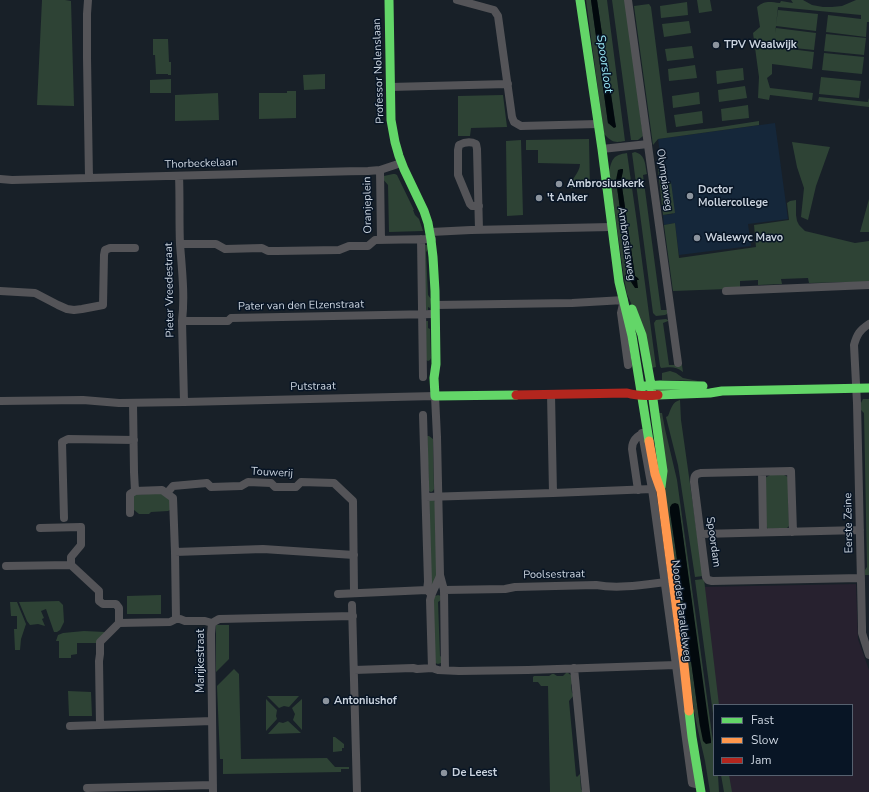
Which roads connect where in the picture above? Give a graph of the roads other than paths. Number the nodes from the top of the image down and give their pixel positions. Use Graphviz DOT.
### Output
graph roads {
  1 [pos="88,0"];
  2 [pos="389,0"];
  3 [pos="457,0"];
  4 [pos="580,0"];
  5 [pos="628,0"];
  6 [pos="508,84"];
  7 [pos="390,87"];
  8 [pos="598,124"];
  9 [pos="648,144"];
  10 [pos="602,149"];
  11 [pos="401,164"];
  12 [pos="380,170"];
  13 [pos="179,176"];
  14 [pos="89,178"];
  15 [pos="0,179"];
  16 [pos="479,206"];
  17 [pos="611,227"];
  18 [pos="479,230"];
  19 [pos="431,235"];
  20 [pos="421,239"];
  21 [pos="381,240"];
  22 [pos="180,244"];
  23 [pos="135,248"];
  24 [pos="869,285"];
  25 [pos="726,290"];
  26 [pos="0,291"];
  27 [pos="620,300"];
  28 [pos="435,310"];
  29 [pos="422,314"];
  30 [pos="182,321"];
  31 [pos="869,324"];
  32 [pos="631,352"];
  33 [pos="678,363"];
  34 [pos="423,364"];
  35 [pos="436,364"];
  36 [pos="628,365"];
  37 [pos="423,377"];
  38 [pos="651,385"];
  39 [pos="869,388"];
  40 [pos="856,389"];
  41 [pos="641,391"];
  42 [pos="722,391"];
  43 [pos="551,394"];
  44 [pos="652,395"];
  45 [pos="435,396"];
  46 [pos="0,401"];
  47 [pos="184,402"];
  48 [pos="133,403"];
  49 [pos="423,415"];
  50 [pos="436,423"];
  51 [pos="649,432"];
  52 [pos="424,435"];
  53 [pos="134,440"];
  54 [pos="762,472"];
  55 [pos="136,490"];
  56 [pos="638,490"];
  57 [pos="656,490"];
  58 [pos="168,493"];
  59 [pos="553,493"];
  60 [pos="438,496"];
  61 [pos="426,497"];
  62 [pos="130,513"];
  63 [pos="64,518"];
  64 [pos="40,528"];
  65 [pos="860,530"];
  66 [pos="763,532"];
  67 [pos="793,532"];
  68 [pos="700,534"];
  69 [pos="175,552"];
  70 [pos="354,555"];
  71 [pos="70,565"];
  72 [pos="6,566"];
  73 [pos="440,575"];
  74 [pos="861,578"];
  75 [pos="665,582"];
  76 [pos="444,590"];
  77 [pos="429,592"];
  78 [pos="354,593"];
  79 [pos="338,594"];
  80 [pos="352,605"];
  81 [pos="353,616"];
  82 [pos="176,619"];
  83 [pos="119,623"];
  84 [pos="212,623"];
  85 [pos="867,643"];
  86 [pos="869,655"];
  87 [pos="676,665"];
  88 [pos="432,668"];
  89 [pos="574,668"];
  90 [pos="354,670"];
  91 [pos="445,670"];
  92 [pos="690,714"];
  93 [pos="212,721"];
  94 [pos="100,725"];
  95 [pos="70,726"];
  96 [pos="87,788"];
  97 [pos="701,788"];
  98 [pos="213,789"];
  99 [pos="357,792"];
  100 [pos="586,792"];
  101 [pos="708,792"];
  1 -- 14 [label="street"];
  2 -- 7 [label="main road, Professor Nolenslaan"];
  3 -- 6 [label="street"];
  4 -- 8 [label="main road, Ambrosiusweg"];
  5 -- 9 [label="street, Olympiaweg"];
  6 -- 7 [label="street"];
  6 -- 8 [label="street"];
  7 -- 11 [label="main road, Professor Nolenslaan"];
  8 -- 10 [label="main road, Ambrosiusweg"];
  9 -- 10 [label="street"];
  9 -- 33 [label="street, Olympiaweg"];
  10 -- 17 [label="main road, Ambrosiusweg"];
  11 -- 12 [label="street, Thorbeckelaan"];
  11 -- 19 [label="main road"];
  12 -- 13 [label="street, Thorbeckelaan"];
  12 -- 21 [label="street, Oranjeplein"];
  13 -- 14 [label="street, Thorbeckelaan"];
  13 -- 22 [label="street, Pieter Vreedestraat"];
  14 -- 15 [label="street, Thorbeckelaan"];
  16 -- 16 [label="street"];
  16 -- 18 [label="street"];
  17 -- 18 [label="street"];
  17 -- 27 [label="main road, Ambrosiusweg"];
  18 -- 19 [label="street"];
  19 -- 20 [label="street"];
  19 -- 28 [label="main road"];
  20 -- 21 [label="street"];
  20 -- 29 [label="street"];
  21 -- 22 [label="street"];
  22 -- 30 [label="street, Pieter Vreedestraat"];
  23 -- 26 [label="street"];
  24 -- 25 [label="street"];
  27 -- 28 [label="street, Pater van den Elzenstraat"];
  27 -- 32 [label="main road, Ambrosiusweg"];
  27 -- 32 [label="street, Ambrosiusweg"];
  27 -- 38 [label="main road, Ambrosiusweg"];
  28 -- 29 [label="street, Pater van den Elzenstraat"];
  28 -- 35 [label="main road"];
  29 -- 30 [label="street, Pater van den Elzenstraat"];
  29 -- 34 [label="street"];
  30 -- 47 [label="street, Pieter Vreedestraat"];
  31 -- 40 [label="street, Eerste Zeine"];
  32 -- 36 [label="street, Ambrosiusweg"];
  32 -- 41 [label="main road, Ambrosiusweg"];
  34 -- 35 [label="street"];
  34 -- 37 [label="street"];
  35 -- 45 [label="main road"];
  38 -- 41 [label="main road"];
  38 -- 42 [label="main road"];
  38 -- 44 [label="main road, Ambrosiusweg"];
  39 -- 40 [label="main road"];
  40 -- 42 [label="main road"];
  40 -- 65 [label="street, Eerste Zeine"];
  41 -- 43 [label="main road, Putstraat"];
  41 -- 44 [label="main road"];
  41 -- 51 [label="main road, Noorder Parallelweg"];
  42 -- 44 [label="main road"];
  43 -- 45 [label="main road, Putstraat"];
  43 -- 59 [label="street"];
  44 -- 51 [label="main road, Noorder Parallelweg"];
  45 -- 47 [label="street, Putstraat"];
  45 -- 50 [label="street"];
  46 -- 48 [label="street, Putstraat"];
  47 -- 48 [label="street, Putstraat"];
  48 -- 53 [label="street"];
  49 -- 52 [label="street"];
  50 -- 52 [label="street"];
  50 -- 60 [label="street"];
  51 -- 56 [label="street"];
  51 -- 57 [label="street, Noorder Parallelweg"];
  51 -- 57 [label="main road, Noorder Parallelweg"];
  52 -- 61 [label="street"];
  53 -- 55 [label="street"];
  53 -- 63 [label="street"];
  54 -- 66 [label="street"];
  54 -- 67 [label="street, Spoordam"];
  54 -- 68 [label="street, Spoordam"];
  55 -- 58 [label="street"];
  55 -- 62 [label="street"];
  56 -- 57 [label="street"];
  56 -- 59 [label="street"];
  57 -- 75 [label="street, Noorder Parallelweg"];
  57 -- 92 [label="main road, Noorder Parallelweg"];
  58 -- 69 [label="street"];
  58 -- 70 [label="street, Touwerij"];
  59 -- 60 [label="street"];
  60 -- 61 [label="street"];
  60 -- 73 [label="street"];
  61 -- 77 [label="street"];
  64 -- 71 [label="street"];
  65 -- 67 [label="street"];
  65 -- 74 [label="street, Eerste Zeine"];
  66 -- 67 [label="street"];
  66 -- 68 [label="street"];
  68 -- 74 [label="street, Spoordam"];
  69 -- 70 [label="street"];
  69 -- 82 [label="street"];
  70 -- 78 [label="street, Touwerij"];
  71 -- 72 [label="street"];
  71 -- 83 [label="street"];
  73 -- 76 [label="street"];
  73 -- 77 [label="street"];
  74 -- 85 [label="street, Eerste Zeine"];
  75 -- 76 [label="street, Poolsestraat"];
  75 -- 87 [label="street, Noorder Parallelweg"];
  76 -- 91 [label="street"];
  77 -- 78 [label="street"];
  77 -- 88 [label="street"];
  78 -- 79 [label="street"];
  80 -- 81 [label="street"];
  81 -- 84 [label="street, Marijkestraat"];
  81 -- 90 [label="street"];
  82 -- 83 [label="street"];
  82 -- 84 [label="street"];
  83 -- 94 [label="street"];
  84 -- 93 [label="street, Marijkestraat"];
  85 -- 86 [label="street, Eerste Zeine"];
  87 -- 89 [label="street"];
  87 -- 97 [label="street, Noorder Parallelweg"];
  88 -- 90 [label="street"];
  88 -- 91 [label="street"];
  89 -- 91 [label="street"];
  89 -- 100 [label="street"];
  90 -- 99 [label="street"];
  92 -- 97 [label="main road, Noorder Parallelweg"];
  92 -- 101 [label="main road, Noorder Parallelweg"];
  93 -- 94 [label="street"];
  93 -- 98 [label="street, Marijkestraat"];
  94 -- 95 [label="street"];
  96 -- 98 [label="street"];
}
